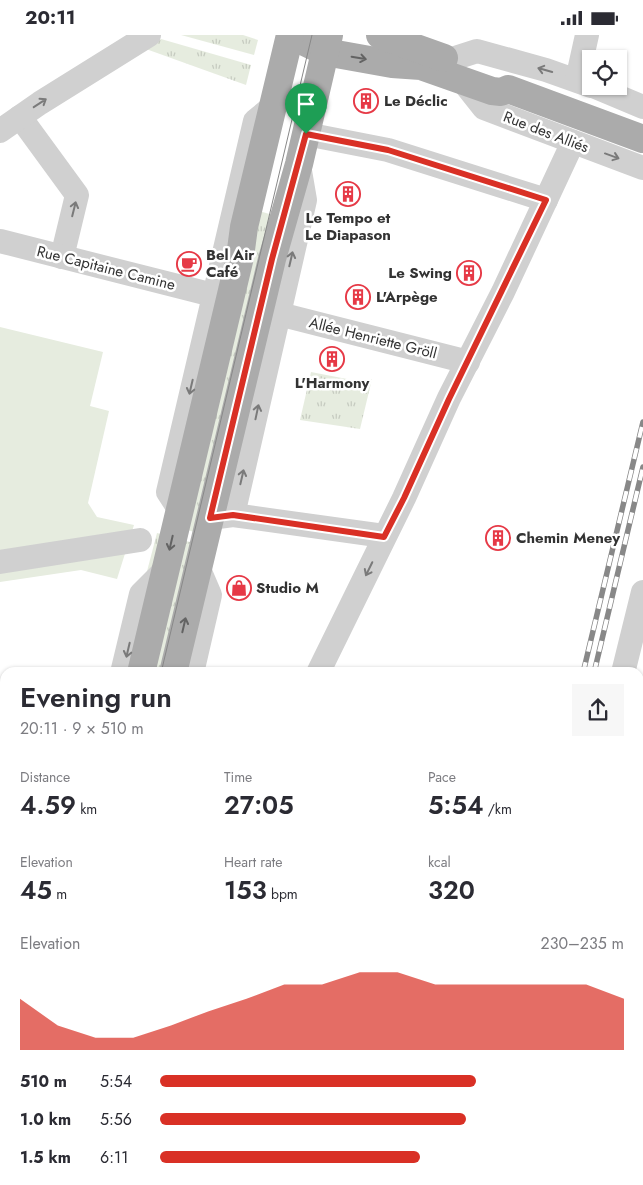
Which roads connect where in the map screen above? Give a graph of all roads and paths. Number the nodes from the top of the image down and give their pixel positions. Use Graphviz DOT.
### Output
graph roads {
  1 [pos="149,35"];
  2 [pos="289,35"];
  3 [pos="380,35"];
  4 [pos="587,35"];
  5 [pos="327,44"];
  6 [pos="587,50"];
  7 [pos="455,69"];
  8 [pos="582,82"];
  9 [pos="614,95"];
  10 [pos="272,107"];
  11 [pos="643,107"];
  12 [pos="20,117"];
  13 [pos="0,131"];
  14 [pos="306,134"];
  15 [pos="643,139"];
  16 [pos="573,142"];
  17 [pos="299,165"];
  18 [pos="643,168"];
  19 [pos="546,200"];
  20 [pos="0,241"];
  21 [pos="62,257"];
  22 [pos="213,295"];
  23 [pos="279,314"];
  24 [pos="468,362"];
  25 [pos="180,509"];
  26 [pos="222,517"];
  27 [pos="384,537"];
  28 [pos="140,540"];
  29 [pos="0,562"];
  30 [pos="198,567"];
  31 [pos="165,570"];
  32 [pos="643,592"];
  33 [pos="123,667"];
  34 [pos="142,667"];
  35 [pos="174,667"];
  36 [pos="193,667"];
  37 [pos="321,667"];
  38 [pos="624,667"];
  12 -- 1 [label="street, one-way"];
  2 -- 5 [label="main road, Rue des Alliés"];
  2 -- 10 [label="main road"];
  3 -- 7 [label="main road, Rue des Alliés"];
  4 -- 6 [label="street"];
  5 -- 7 [label="main road, Rue des Alliés, one-way"];
  5 -- 14 [label="main road"];
  8 -- 7 [label="street, one-way"];
  7 -- 15 [label="main road, Rue des Alliés"];
  7 -- 16 [label="street, Rue des Alliés"];
  9 -- 11 [label="street"];
  10 -- 22 [label="street"];
  10 -- 25 [label="main road"];
  12 -- 13 [label="street"];
  21 -- 12 [label="street, one-way"];
  14 -- 17 [label="main road"];
  14 -- 19 [label="street"];
  16 -- 18 [label="street, Rue des Alliés, one-way"];
  16 -- 19 [label="street"];
  23 -- 17 [label="street, one-way"];
  17 -- 26 [label="main road"];
  19 -- 24 [label="street"];
  20 -- 21 [label="street, Rue Capitaine Camine"];
  21 -- 22 [label="street, Rue Capitaine Camine"];
  22 -- 25 [label="street, one-way"];
  23 -- 24 [label="street, Allée Henriette Gröll"];
  26 -- 23 [label="street, one-way"];
  24 -- 27 [label="street"];
  25 -- 31 [label="main road, one-way"];
  26 -- 27 [label="street"];
  26 -- 30 [label="main road"];
  27 -- 37 [label="street, one-way"];
  28 -- 29 [label="street"];
  35 -- 30 [label="main road, one-way"];
  30 -- 36 [label="street"];
  31 -- 33 [label="street, one-way"];
  31 -- 34 [label="main road"];
  32 -- 38 [label="street"];
}
